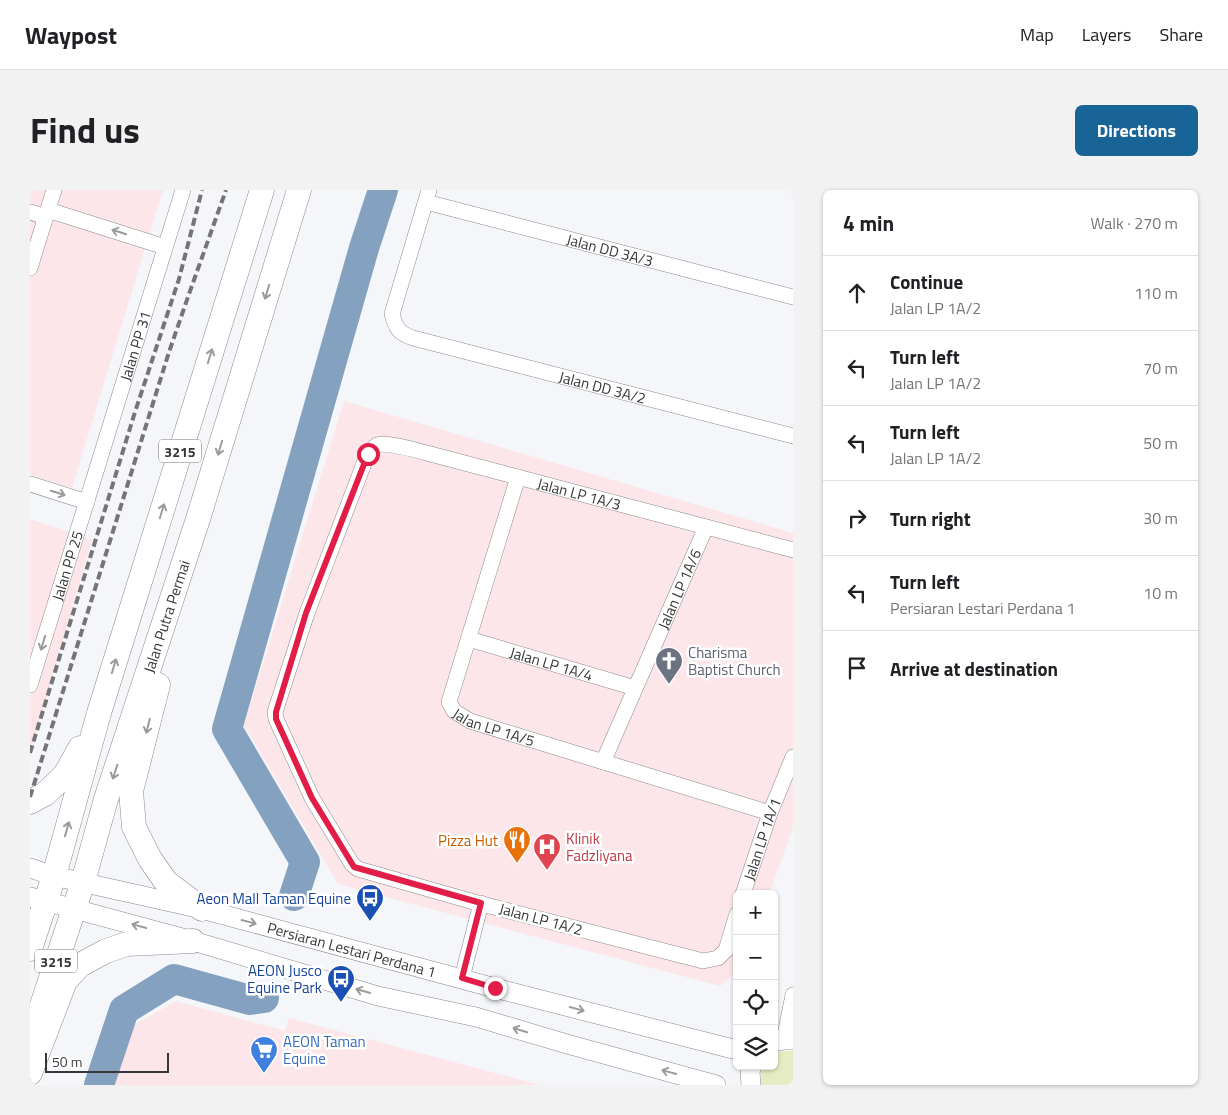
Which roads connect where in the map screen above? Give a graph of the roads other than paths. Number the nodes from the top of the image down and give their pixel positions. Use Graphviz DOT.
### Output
graph roads {
  1 [pos="54,190"];
  2 [pos="183,190"];
  3 [pos="262,190"];
  4 [pos="299,190"];
  5 [pos="308,190"];
  6 [pos="428,196"];
  7 [pos="30,212"];
  8 [pos="47,213"];
  9 [pos="281,246"];
  10 [pos="165,247"];
  11 [pos="30,268"];
  12 [pos="793,297"];
  13 [pos="793,436"];
  14 [pos="368,454"];
  15 [pos="518,477"];
  16 [pos="30,484"];
  17 [pos="87,502"];
  18 [pos="706,527"];
  19 [pos="793,550"];
  20 [pos="174,592"];
  21 [pos="469,639"];
  22 [pos="30,686"];
  23 [pos="635,688"];
  24 [pos="99,713"];
  25 [pos="793,757"];
  26 [pos="603,762"];
  27 [pos="30,802"];
  28 [pos="770,813"];
  29 [pos="30,868"];
  30 [pos="54,876"];
  31 [pos="83,882"];
  32 [pos="744,890"];
  33 [pos="38,899"];
  34 [pos="481,903"];
  35 [pos="73,909"];
  36 [pos="202,909"];
  37 [pos="733,927"];
  38 [pos="193,940"];
  39 [pos="30,949"];
  40 [pos="462,978"];
  41 [pos="793,995"];
  42 [pos="30,1041"];
  43 [pos="784,1041"];
  44 [pos="733,1049"];
  45 [pos="751,1070"];
  46 [pos="30,1073"];
  47 [pos="716,1085"];
  48 [pos="751,1085"];
  1 -- 8 [label="street"];
  2 -- 10 [label="street, Jalan PP 31"];
  24 -- 3 [label="main road, 3215, one-way"];
  4 -- 9 [label="main road, Jalan Putra Permai / 3215"];
  5 -- 9 [label="main road"];
  6 -- 12 [label="street, Jalan DD 3A/3"];
  6 -- 13 [label="street, Jalan DD 3A/2"];
  7 -- 8 [label="street"];
  10 -- 8 [label="street, one-way"];
  8 -- 11 [label="street"];
  9 -- 20 [label="main road, Jalan Putra Permai / 3215, one-way"];
  10 -- 17 [label="street, Jalan PP 31"];
  14 -- 15 [label="street, Jalan LP 1A/3"];
  14 -- 34 [label="street, Jalan LP 1A/2"];
  15 -- 18 [label="street, Jalan LP 1A/3"];
  15 -- 21 [label="street, Jalan LP 1A/5"];
  16 -- 17 [label="street, one-way"];
  17 -- 22 [label="street, Jalan PP 25, one-way"];
  18 -- 19 [label="street, Jalan LP 1A/3"];
  18 -- 23 [label="street, Jalan LP 1A/6"];
  20 -- 31 [label="main road, Jalan Putra Permai / 3215, one-way"];
  20 -- 36 [label="main road, one-way"];
  21 -- 23 [label="street, Jalan LP 1A/4"];
  21 -- 26 [label="street, Jalan LP 1A/5"];
  23 -- 26 [label="street, Jalan LP 1A/6"];
  24 -- 27 [label="main road"];
  30 -- 24 [label="main road, 3215, one-way"];
  25 -- 28 [label="street, Jalan LP 1A/1"];
  26 -- 28 [label="street, Jalan LP 1A/5"];
  28 -- 32 [label="street, Jalan LP 1A/1"];
  29 -- 30 [label="street, Persiaran Lestari Perdana 1"];
  30 -- 31 [label="street, Persiaran Lestari Perdana 1"];
  30 -- 33 [label="main road, 3215"];
  31 -- 35 [label="main road, Jalan Putra Permai / 3215"];
  31 -- 36 [label="street, Persiaran Lestari Perdana 1"];
  33 -- 35 [label="street"];
  33 -- 39 [label="main road, 3215"];
  34 -- 37 [label="street, Jalan LP 1A/2"];
  34 -- 40 [label="street"];
  38 -- 35 [label="street, one-way"];
  35 -- 42 [label="main road, Jalan Putra Permai / 3215"];
  36 -- 40 [label="street, Persiaran Lestari Perdana 1, one-way"];
  38 -- 46 [label="main road"];
  47 -- 38 [label="street, one-way"];
  40 -- 44 [label="street, Persiaran Lestari Perdana 1, one-way"];
  41 -- 43 [label="street"];
  45 -- 48 [label="street"];
}
